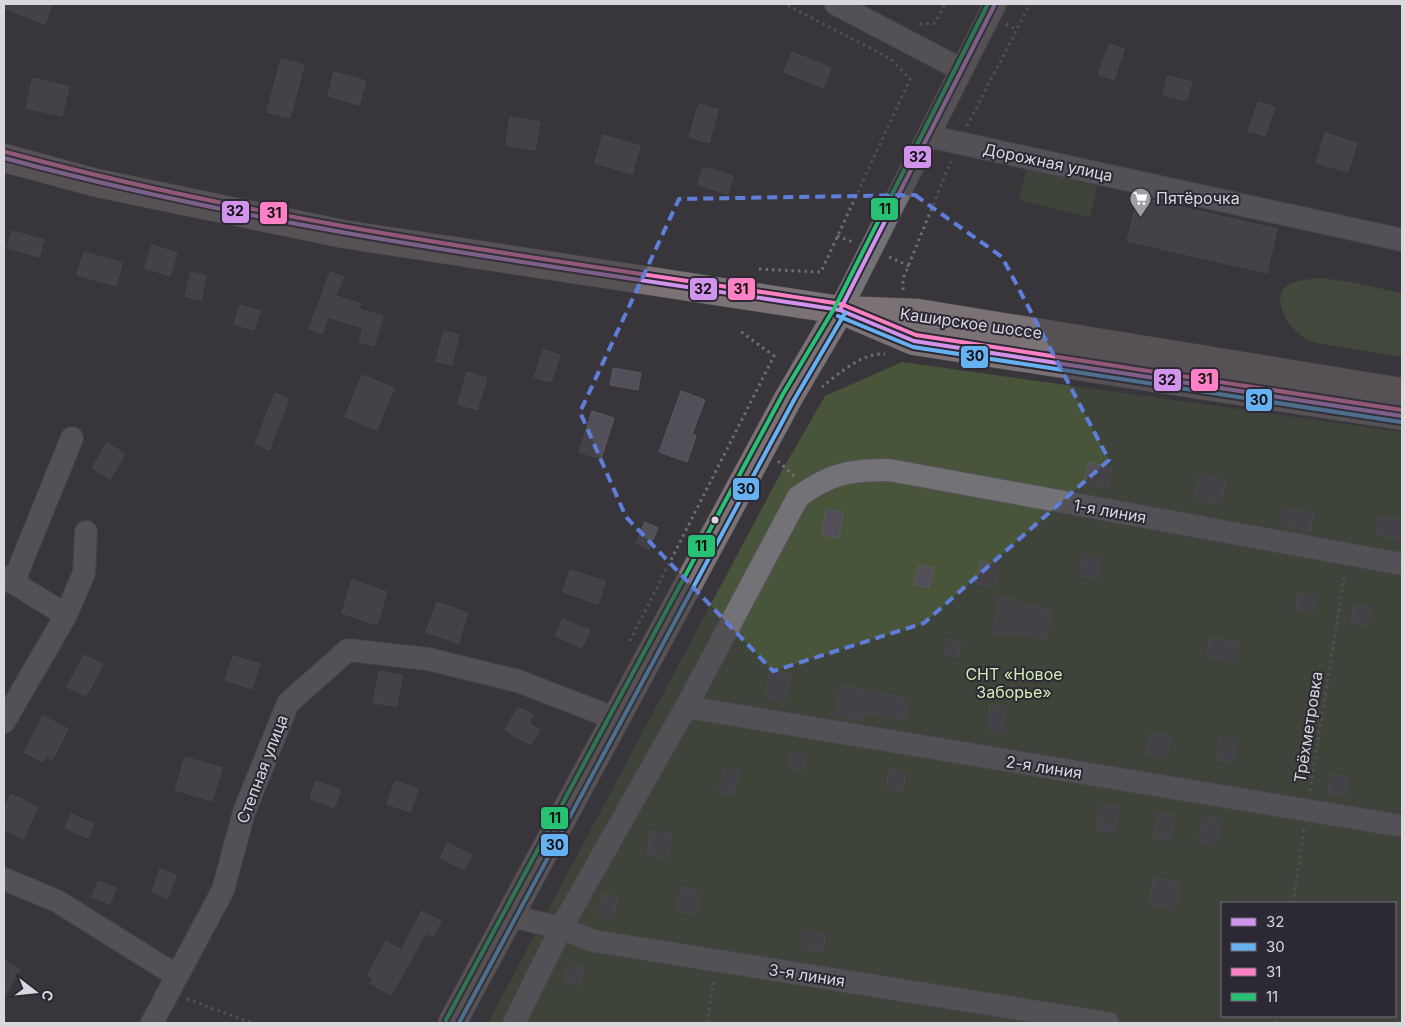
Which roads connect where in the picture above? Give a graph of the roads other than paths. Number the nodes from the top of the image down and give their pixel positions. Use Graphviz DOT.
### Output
graph roads {
  1 [pos="836,4"];
  2 [pos="995,4"];
  3 [pos="962,70"];
  4 [pos="928,136"];
  5 [pos="4,158"];
  6 [pos="1402,240"];
  7 [pos="840,310"];
  8 [pos="900,323"];
  9 [pos="1402,392"];
  10 [pos="1402,416"];
  11 [pos="72,438"];
  12 [pos="86,532"];
  13 [pos="1402,564"];
  14 [pos="8,580"];
  15 [pos="66,615"];
  16 [pos="686,707"];
  17 [pos="616,719"];
  18 [pos="4,722"];
  19 [pos="1402,826"];
  20 [pos="4,879"];
  21 [pos="510,916"];
  22 [pos="561,928"];
  23 [pos="173,984"];
  24 [pos="152,1023"];
  25 [pos="452,1023"];
  26 [pos="514,1023"];
  27 [pos="1108,1023"];
  1 -- 3 [label="street"];
  2 -- 3 [label="street"];
  3 -- 4 [label="street"];
  4 -- 6 [label="street, Дорожная улица"];
  4 -- 7 [label="street"];
  5 -- 7 [label="main road, Каширское шоссе"];
  7 -- 8 [label="main road, Каширское шоссе"];
  7 -- 17 [label="main road"];
  8 -- 9 [label="main road, Каширское шоссе"];
  8 -- 10 [label="main road, Каширское шоссе"];
  11 -- 14 [label="street"];
  12 -- 15 [label="street"];
  13 -- 16 [label="street, 1-я линия"];
  14 -- 15 [label="street"];
  15 -- 18 [label="street"];
  16 -- 19 [label="street, 2-я линия"];
  16 -- 22 [label="street"];
  17 -- 21 [label="main road"];
  17 -- 23 [label="street, Степная улица"];
  20 -- 23 [label="street"];
  21 -- 22 [label="street, 3-я линия"];
  21 -- 25 [label="main road"];
  22 -- 26 [label="street"];
  22 -- 27 [label="street, 3-я линия"];
  23 -- 24 [label="street, Степная улица"];
}
